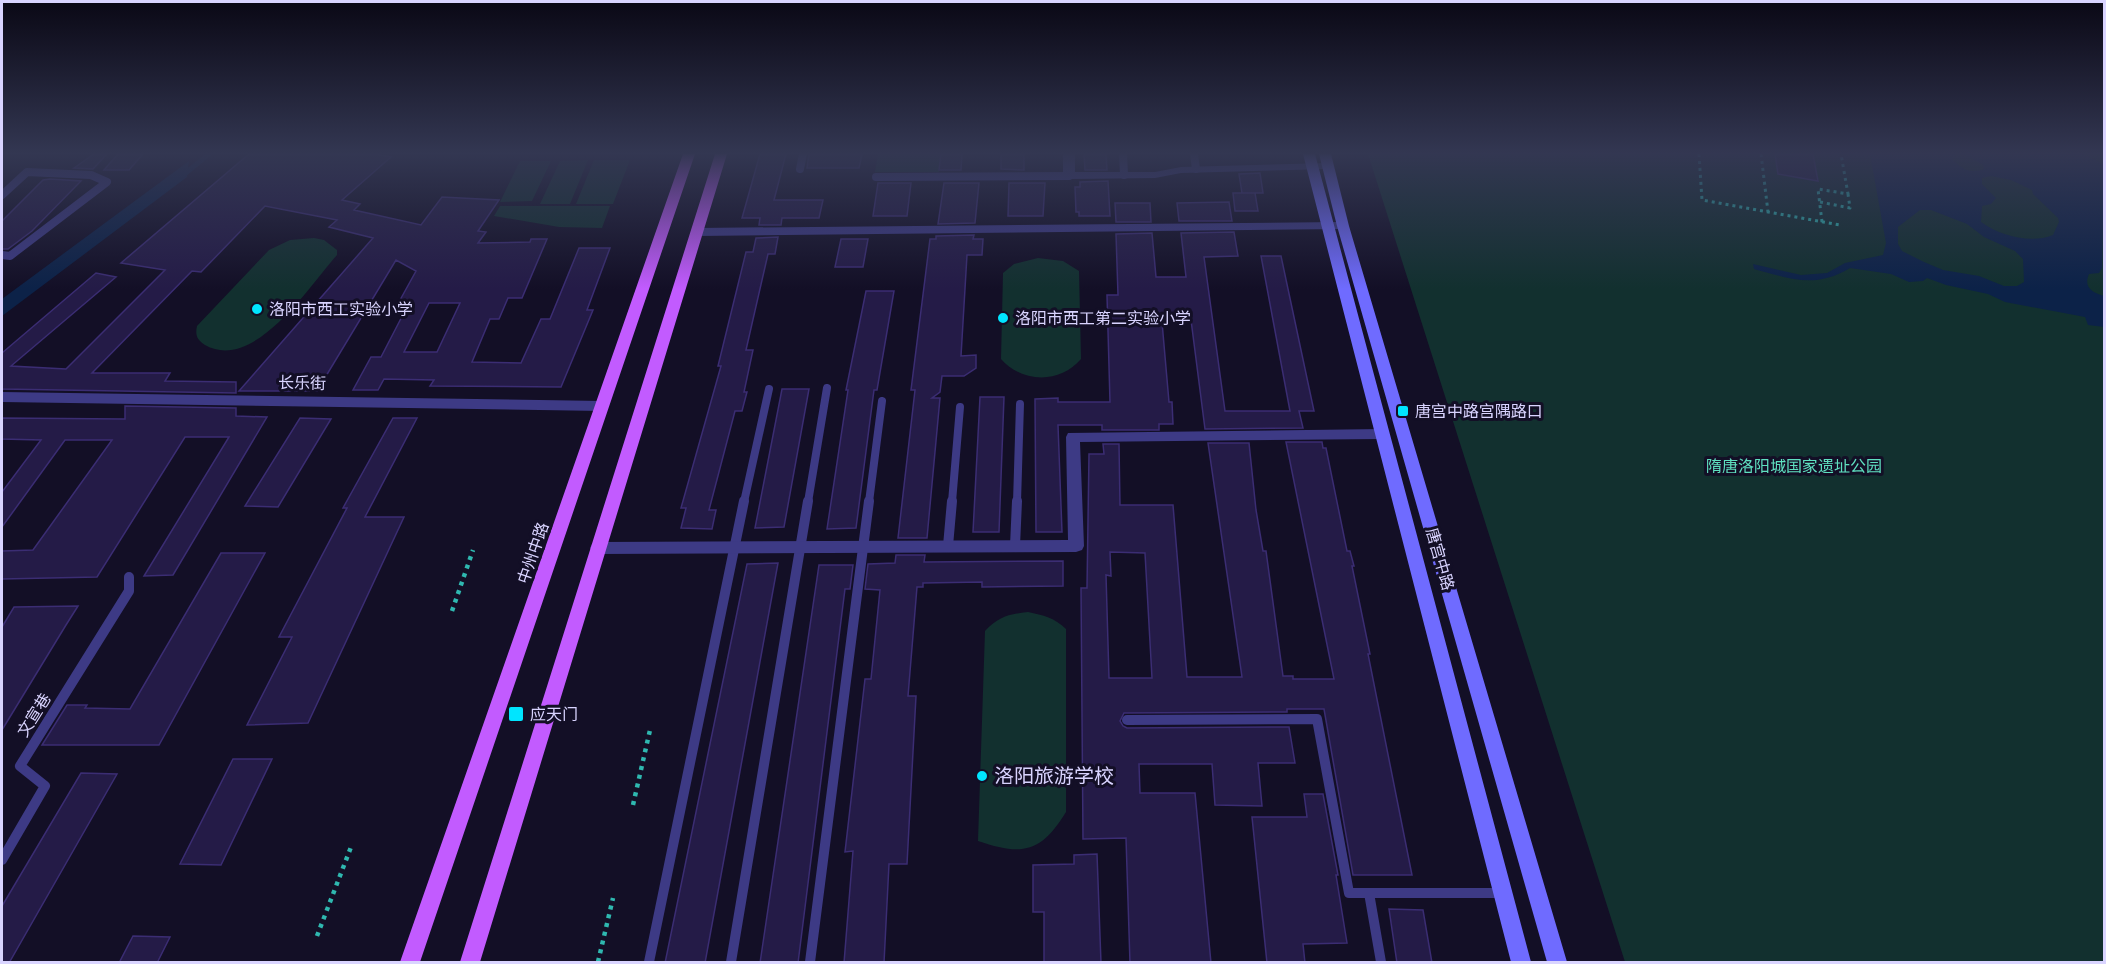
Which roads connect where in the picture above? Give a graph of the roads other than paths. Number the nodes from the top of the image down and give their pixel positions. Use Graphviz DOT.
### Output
graph roads {
  1 [pos="84,199"];
  2 [pos="673,199"];
  3 [pos="707,199"];
  4 [pos="1328,199"];
  5 [pos="1335,226"];
  6 [pos="697,232"];
  7 [pos="2,255"];
  8 [pos="827,388"];
  9 [pos="769,389"];
  10 [pos="2,397"];
  11 [pos="882,401"];
  12 [pos="1020,404"];
  13 [pos="602,406"];
  14 [pos="960,407"];
  15 [pos="1382,434"];
  16 [pos="734,546"];
  17 [pos="801,546"];
  18 [pos="862,546"];
  19 [pos="948,546"];
  20 [pos="1015,546"];
  21 [pos="598,548"];
  22 [pos="129,578"];
  23 [pos="1127,720"];
  24 [pos="2,860"];
  25 [pos="1369,893"];
  26 [pos="1502,893"];
  27 [pos="410,963"];
  28 [pos="470,963"];
  29 [pos="649,963"];
  30 [pos="731,963"];
  31 [pos="810,963"];
  32 [pos="1381,963"];
  33 [pos="1521,963"];
  34 [pos="1557,963"];
  1 -- 7 [label="lane"];
  2 -- 13 [label="main road, 中州中路"];
  3 -- 6 [label="main road"];
  4 -- 5 [label="main road, 唐宫中路"];
  5 -- 6 [label="street"];
  5 -- 15 [label="main road, 唐宫中路"];
  5 -- 34 [label="main road, 唐宫中路"];
  6 -- 21 [label="main road"];
  8 -- 17 [label="lane"];
  9 -- 16 [label="lane"];
  10 -- 13 [label="street, 长乐街"];
  11 -- 18 [label="lane"];
  12 -- 20 [label="lane"];
  13 -- 27 [label="main road, 中州中路"];
  14 -- 19 [label="lane"];
  15 -- 20 [label="street"];
  15 -- 26 [label="main road, 唐宫中路"];
  16 -- 17 [label="street"];
  16 -- 21 [label="street"];
  16 -- 29 [label="lane"];
  17 -- 18 [label="street"];
  17 -- 30 [label="lane"];
  18 -- 19 [label="street"];
  18 -- 31 [label="lane"];
  19 -- 20 [label="street"];
  21 -- 28 [label="main road"];
  22 -- 24 [label="lane, 文宣巷"];
  23 -- 25 [label="lane"];
  25 -- 26 [label="lane"];
  25 -- 32 [label="lane"];
  26 -- 33 [label="main road, 唐宫中路"];
}
